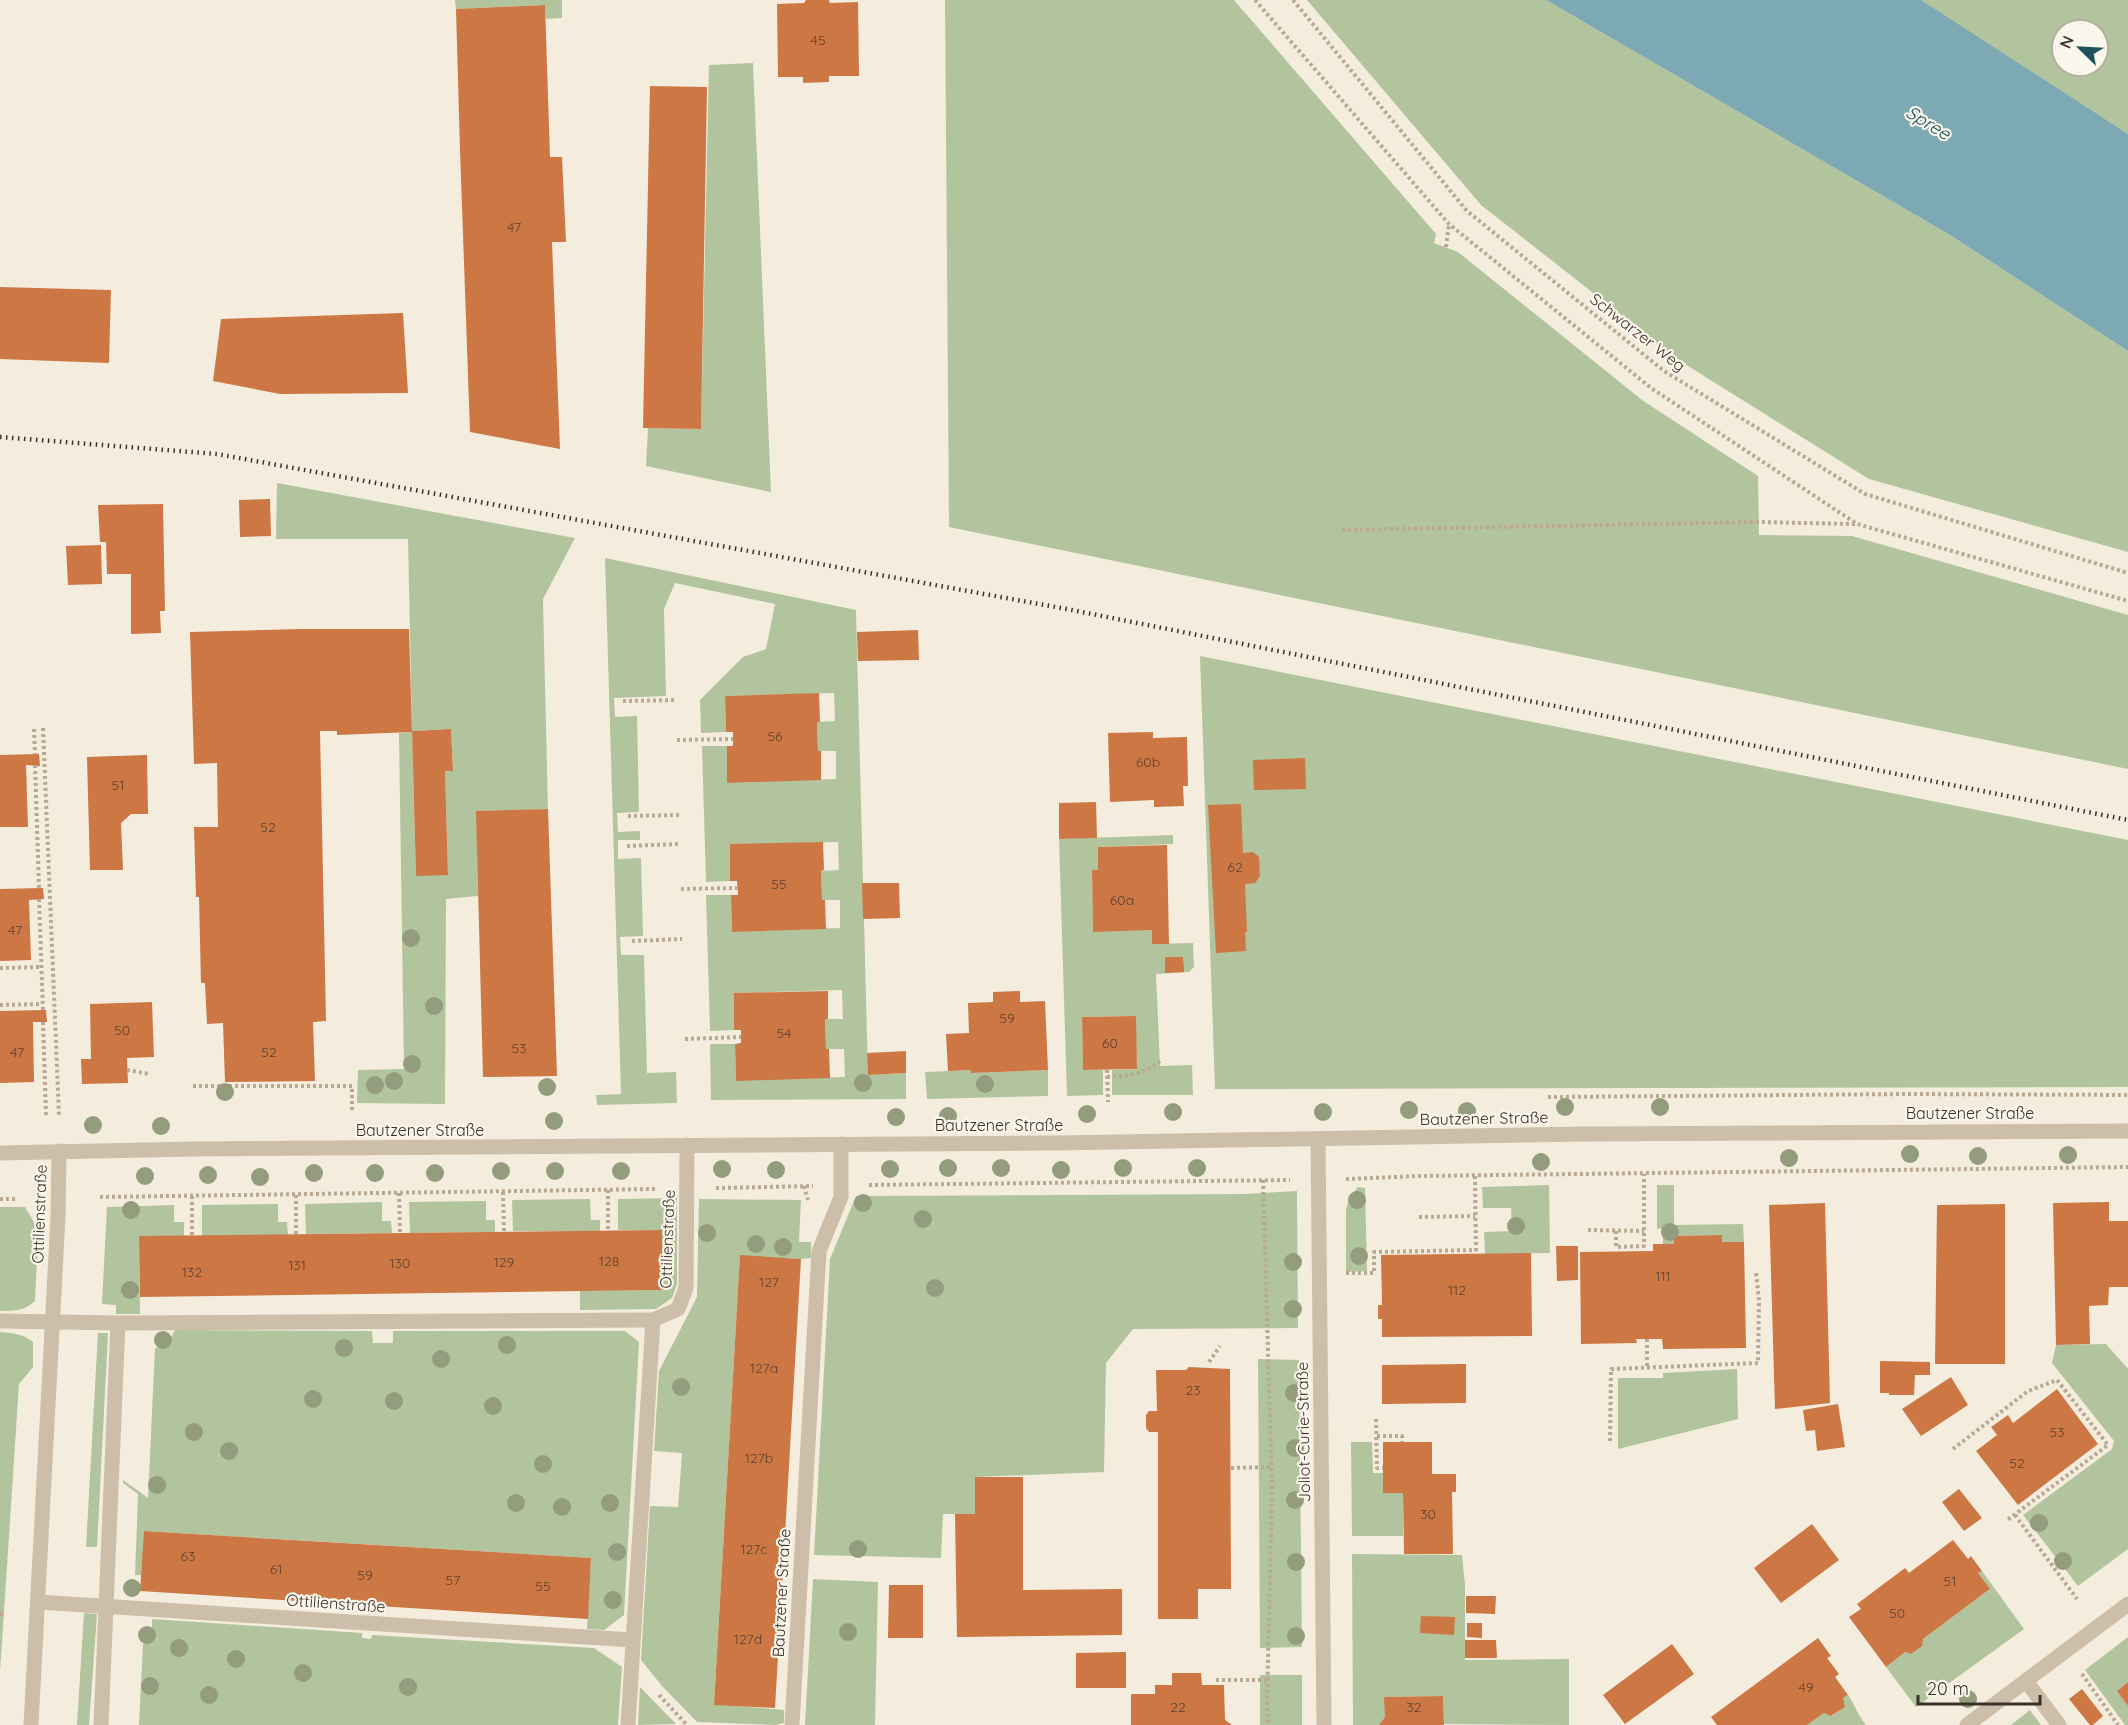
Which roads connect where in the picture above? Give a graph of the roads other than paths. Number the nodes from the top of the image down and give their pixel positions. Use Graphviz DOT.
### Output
graph roads {
  1 [pos="2128,1131"];
  2 [pos="1318,1139"];
  3 [pos="841,1144"];
  4 [pos="687,1145"];
  5 [pos="59,1151"];
  6 [pos="0,1153"];
  7 [pos="654,1320"];
  8 [pos="0,1321"];
  9 [pos="53,1322"];
  10 [pos="118,1323"];
  11 [pos="38,1602"];
  12 [pos="2128,1604"];
  13 [pos="107,1607"];
  14 [pos="632,1640"];
  15 [pos="2026,1681"];
  16 [pos="31,1725"];
  17 [pos="101,1725"];
  18 [pos="628,1725"];
  19 [pos="792,1725"];
  20 [pos="1324,1725"];
  21 [pos="1967,1725"];
  22 [pos="2059,1725"];
  1 -- 2 [label="street, Bautzener Straße"];
  2 -- 3 [label="street, Bautzener Straße"];
  2 -- 20 [label="street, Joliot-Curie-Straße"];
  3 -- 4 [label="street, Bautzener Straße"];
  3 -- 19 [label="street, Bautzener Straße"];
  4 -- 5 [label="street, Bautzener Straße"];
  4 -- 7 [label="street, Ottilienstraße"];
  5 -- 6 [label="street, Bautzener Straße"];
  5 -- 9 [label="street, Ottilienstraße"];
  7 -- 10 [label="street"];
  7 -- 14 [label="street"];
  8 -- 9 [label="street"];
  9 -- 10 [label="street"];
  9 -- 11 [label="street, Ottilienstraße"];
  10 -- 13 [label="street"];
  11 -- 13 [label="street, Ottilienstraße"];
  11 -- 16 [label="street, Ottilienstraße"];
  12 -- 15 [label="street"];
  13 -- 14 [label="street, Ottilienstraße"];
  13 -- 17 [label="street"];
  14 -- 18 [label="street"];
  15 -- 21 [label="street"];
  15 -- 22 [label="street"];
}
